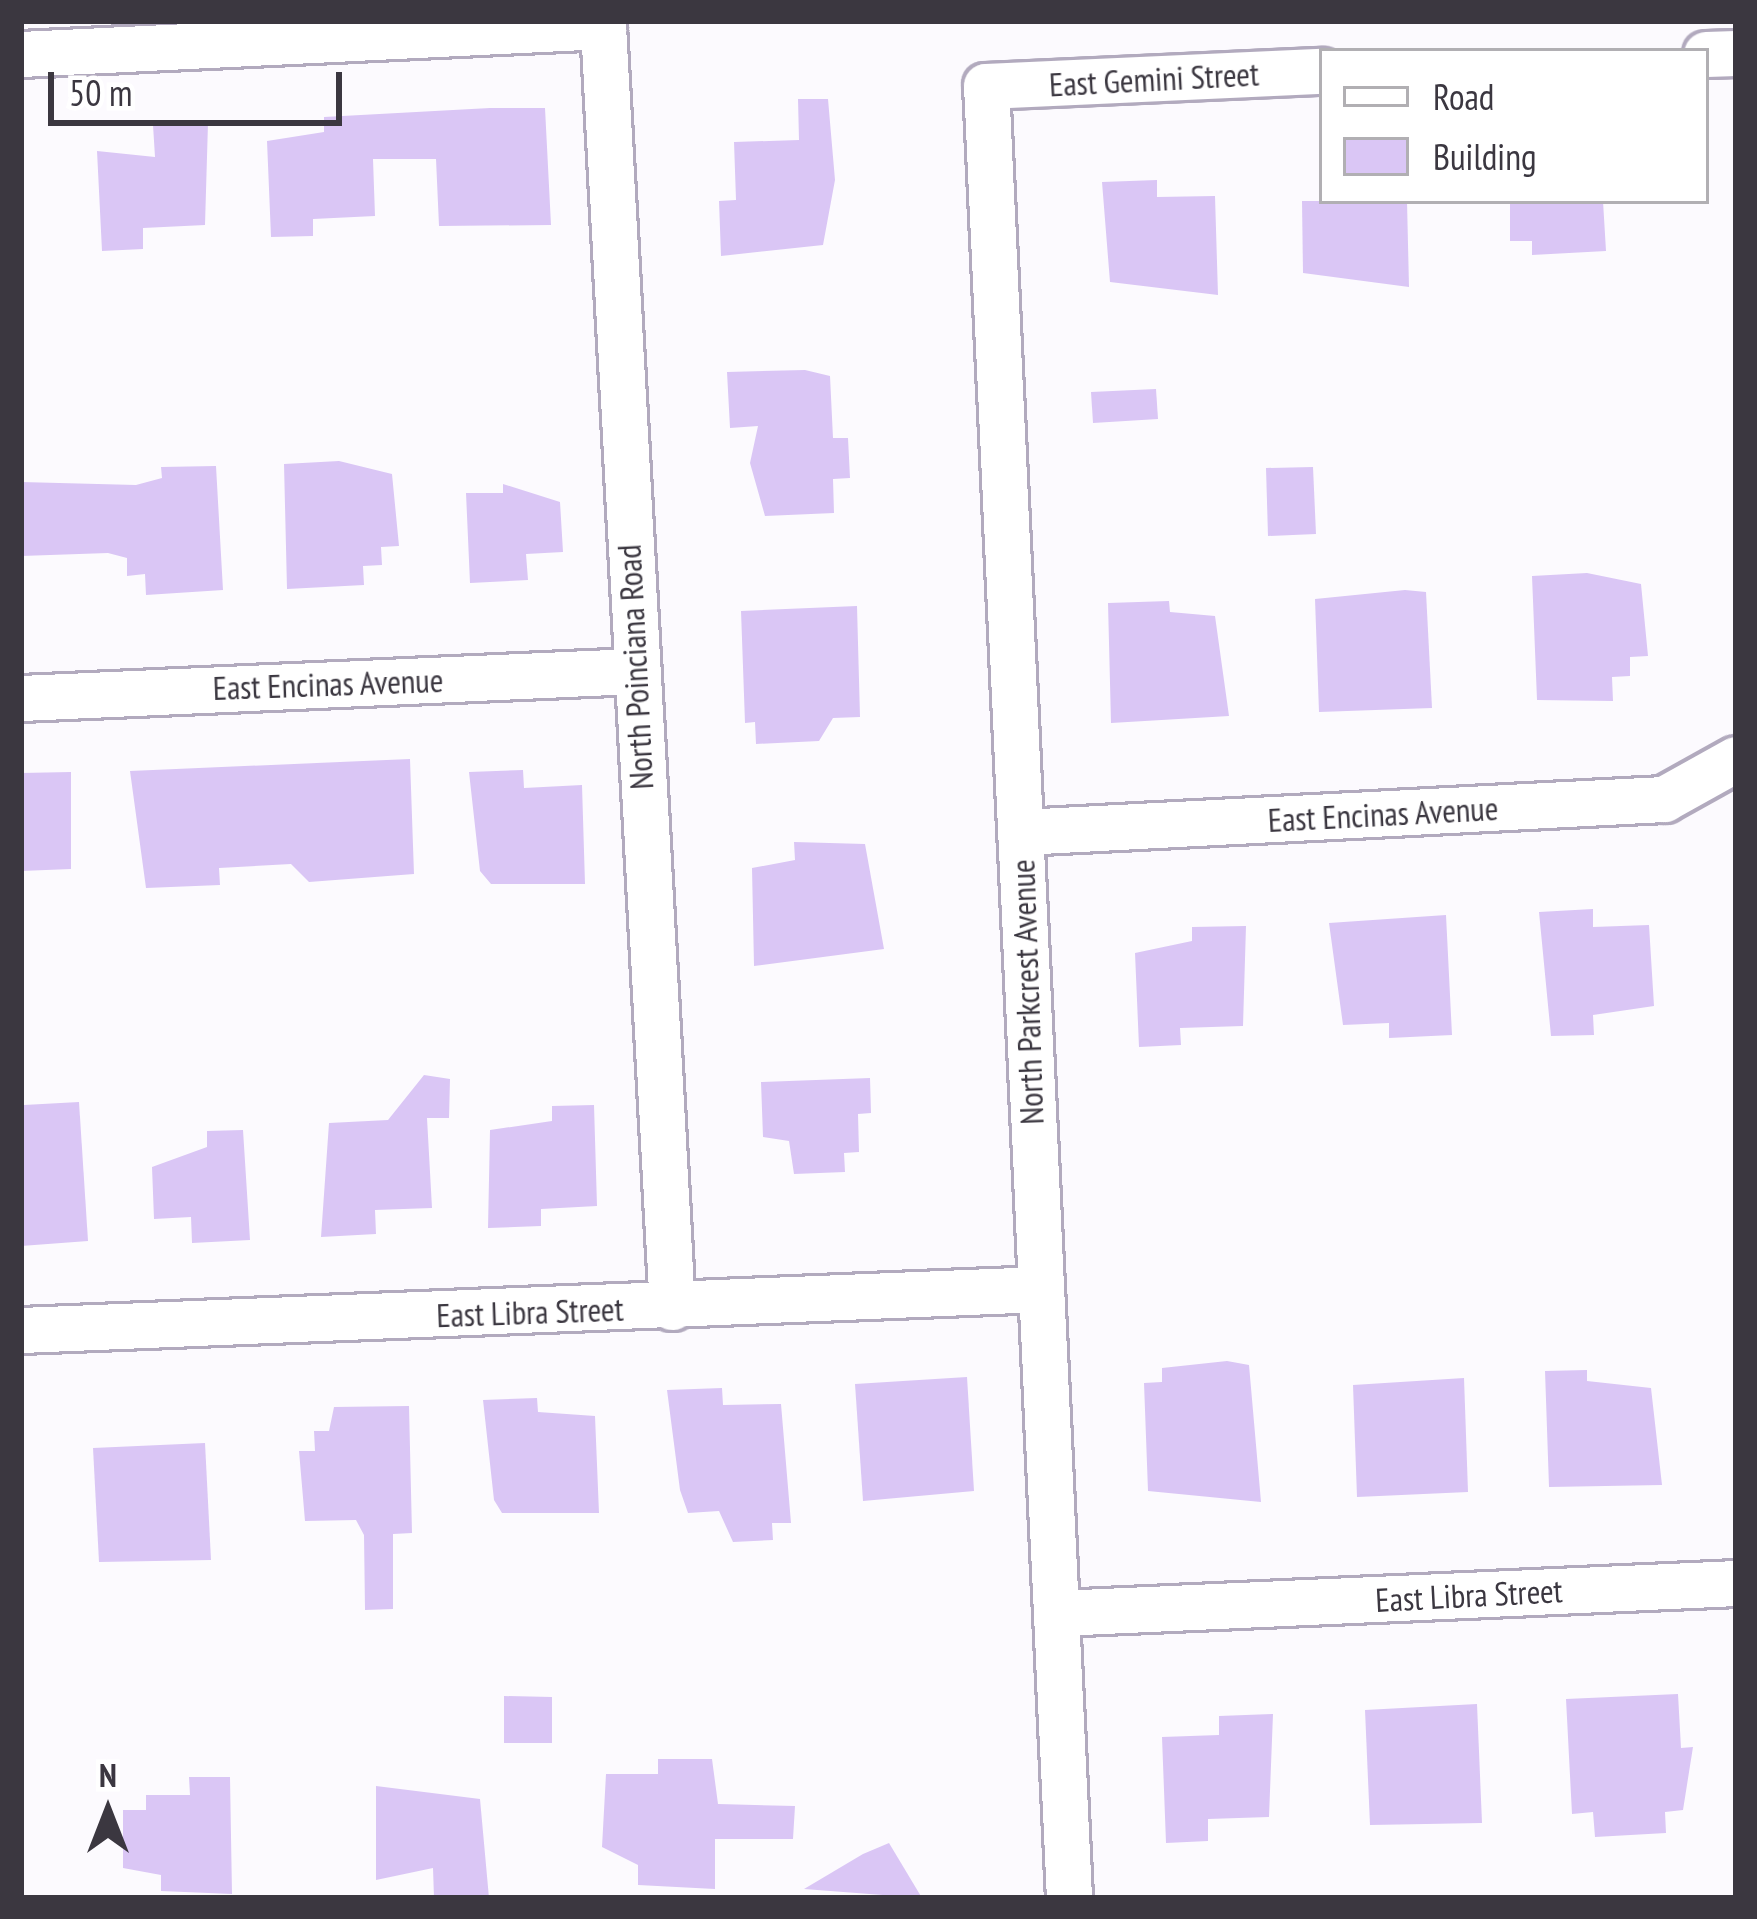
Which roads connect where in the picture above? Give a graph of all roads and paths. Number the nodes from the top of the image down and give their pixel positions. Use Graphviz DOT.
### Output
graph roads {
  1 [pos="21,55"];
  2 [pos="1319,71"];
  3 [pos="986,86"];
  4 [pos="635,671"];
  5 [pos="21,698"];
  6 [pos="1736,759"];
  7 [pos="1021,832"];
  8 [pos="1040,1289"];
  9 [pos="672,1307"];
  10 [pos="21,1330"];
  11 [pos="1736,1583"];
  12 [pos="1058,1613"];
  13 [pos="1069,1898"];
  1 -- 4 [label="street, North Poinciana Road"];
  2 -- 3 [label="street, East Gemini Street"];
  3 -- 7 [label="street, North Parkcrest Avenue"];
  4 -- 5 [label="street, East Encinas Avenue"];
  4 -- 9 [label="street, North Poinciana Road"];
  6 -- 7 [label="street, East Encinas Avenue"];
  7 -- 8 [label="street, North Parkcrest Avenue"];
  8 -- 9 [label="street, East Libra Street"];
  8 -- 12 [label="street, North Parkcrest Avenue"];
  9 -- 10 [label="street, East Libra Street"];
  11 -- 12 [label="street, East Libra Street"];
  12 -- 13 [label="street, North Parkcrest Avenue"];
}
